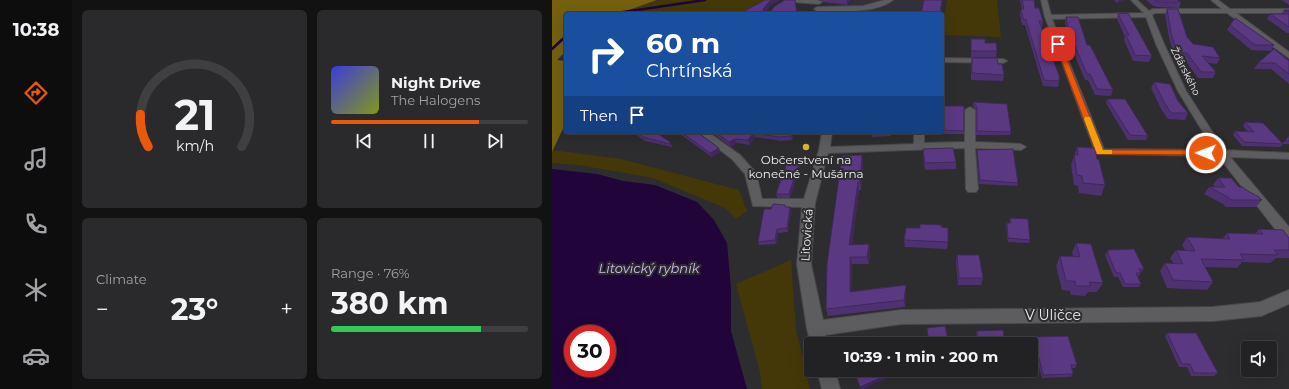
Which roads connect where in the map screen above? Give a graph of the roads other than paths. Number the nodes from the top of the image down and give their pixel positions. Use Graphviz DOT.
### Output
graph roads {
  1 [pos="793,0"];
  2 [pos="856,0"];
  3 [pos="890,0"];
  4 [pos="1044,0"];
  5 [pos="1134,0"];
  6 [pos="1214,0"];
  7 [pos="819,6"];
  8 [pos="852,9"];
  9 [pos="1289,11"];
  10 [pos="1231,12"];
  11 [pos="1149,15"];
  12 [pos="1048,17"];
  13 [pos="1160,18"];
  14 [pos="1175,18"];
  15 [pos="1289,56"];
  16 [pos="994,57"];
  17 [pos="944,59"];
  18 [pos="944,59"];
  19 [pos="1003,61"];
  20 [pos="970,110"];
  21 [pos="704,134"];
  22 [pos="827,134"];
  23 [pos="919,134"];
  24 [pos="970,145"];
  25 [pos="919,147"];
  26 [pos="1021,147"];
  27 [pos="824,150"];
  28 [pos="1220,153"];
  29 [pos="1289,156"];
  30 [pos="972,189"];
  31 [pos="809,203"];
  32 [pos="1288,235"];
  33 [pos="1289,297"];
  34 [pos="815,329"];
  35 [pos="817,337"];
  36 [pos="828,377"];
  37 [pos="831,389"];
  1 -- 7 [label="street"];
  2 -- 8 [label="street"];
  3 -- 8 [label="street"];
  4 -- 12 [label="street"];
  5 -- 11 [label="street, Žďárského"];
  6 -- 10 [label="street"];
  7 -- 8 [label="street"];
  9 -- 10 [label="street"];
  10 -- 11 [label="street"];
  10 -- 14 [label="street"];
  10 -- 15 [label="street"];
  11 -- 12 [label="street"];
  11 -- 13 [label="street"];
  11 -- 28 [label="street, Žďárského"];
  12 -- 28 [label="street"];
  16 -- 17 [label="street"];
  18 -- 19 [label="street"];
  20 -- 24 [label="street"];
  21 -- 31 [label="street"];
  22 -- 27 [label="street, Litovická"];
  23 -- 25 [label="street"];
  24 -- 25 [label="street"];
  24 -- 26 [label="street"];
  24 -- 30 [label="street"];
  25 -- 27 [label="street"];
  27 -- 31 [label="street, Litovická"];
  28 -- 29 [label="street"];
  28 -- 32 [label="street, Žďárského"];
  31 -- 34 [label="street, Litovická"];
  33 -- 34 [label="street, V Uličce"];
  34 -- 35 [label="street, Litovická"];
  36 -- 37 [label="street"];
}
